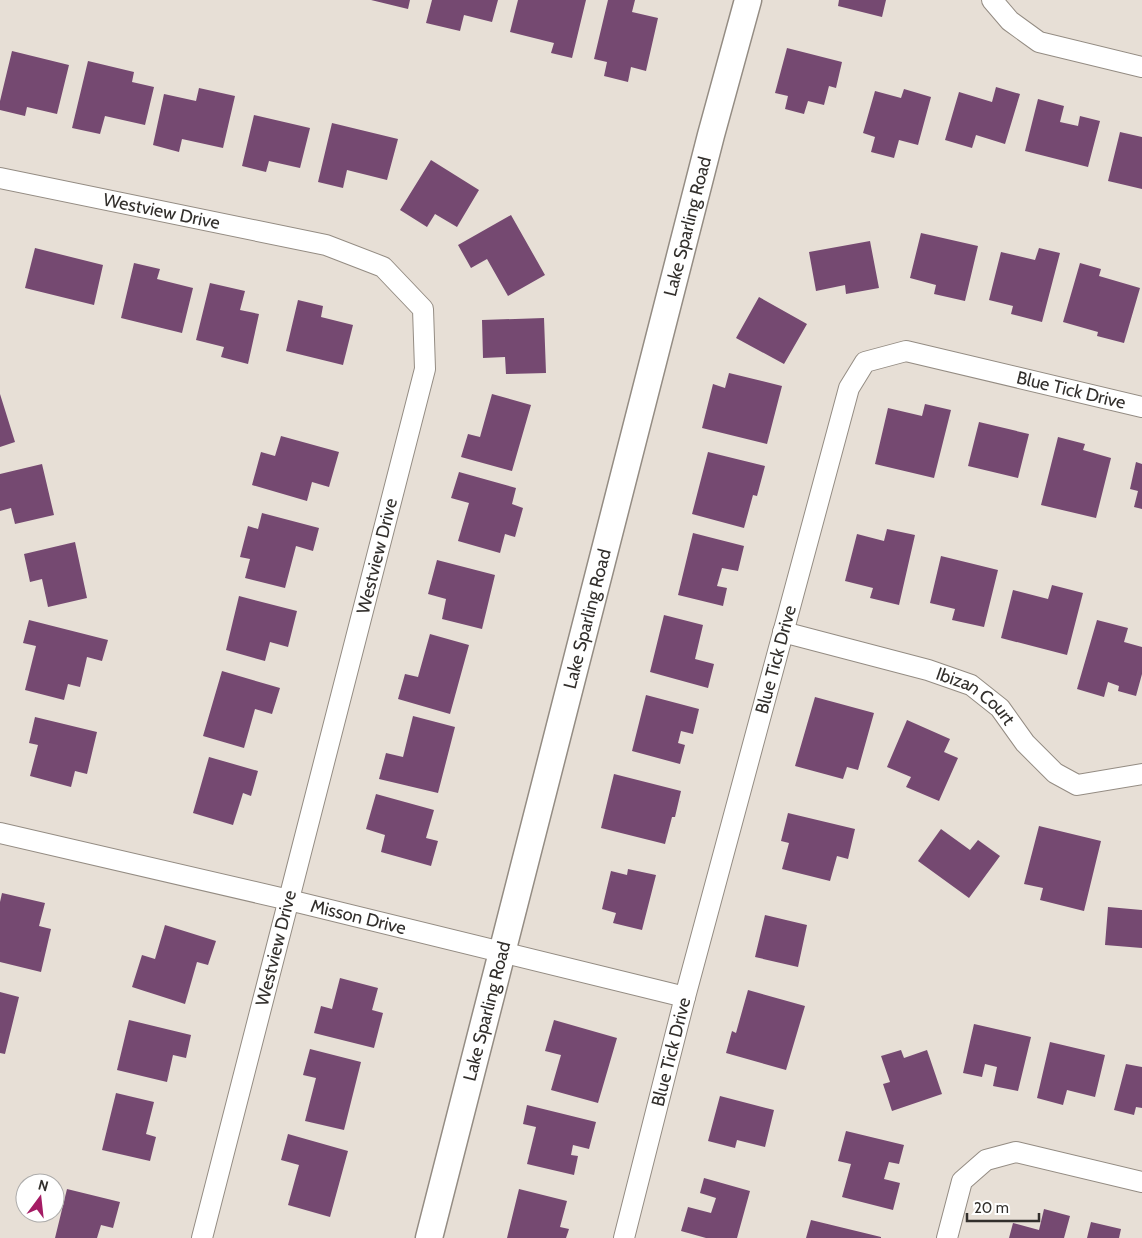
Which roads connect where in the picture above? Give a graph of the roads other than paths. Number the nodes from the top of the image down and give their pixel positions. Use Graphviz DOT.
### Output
graph roads {
  1 [pos="748,0"];
  2 [pos="992,0"];
  3 [pos="1142,67"];
  4 [pos="0,178"];
  5 [pos="1142,407"];
  6 [pos="784,632"];
  7 [pos="1142,774"];
  8 [pos="0,834"];
  9 [pos="289,900"];
  10 [pos="502,954"];
  11 [pos="686,998"];
  12 [pos="1142,1182"];
  13 [pos="202,1238"];
  14 [pos="429,1238"];
  15 [pos="624,1238"];
  16 [pos="947,1238"];
  1 -- 10 [label="street, Lake Sparling Road"];
  2 -- 3 [label="street"];
  4 -- 9 [label="street, Westview Drive"];
  5 -- 6 [label="street, Blue Tick Drive"];
  6 -- 7 [label="street, Ibizan Court"];
  6 -- 11 [label="street, Blue Tick Drive"];
  8 -- 9 [label="street, Misson Drive"];
  9 -- 10 [label="street, Misson Drive"];
  9 -- 13 [label="street, Westview Drive"];
  10 -- 11 [label="street, Misson Drive"];
  10 -- 14 [label="street, Lake Sparling Road"];
  11 -- 15 [label="street, Blue Tick Drive"];
  12 -- 16 [label="street"];
}
